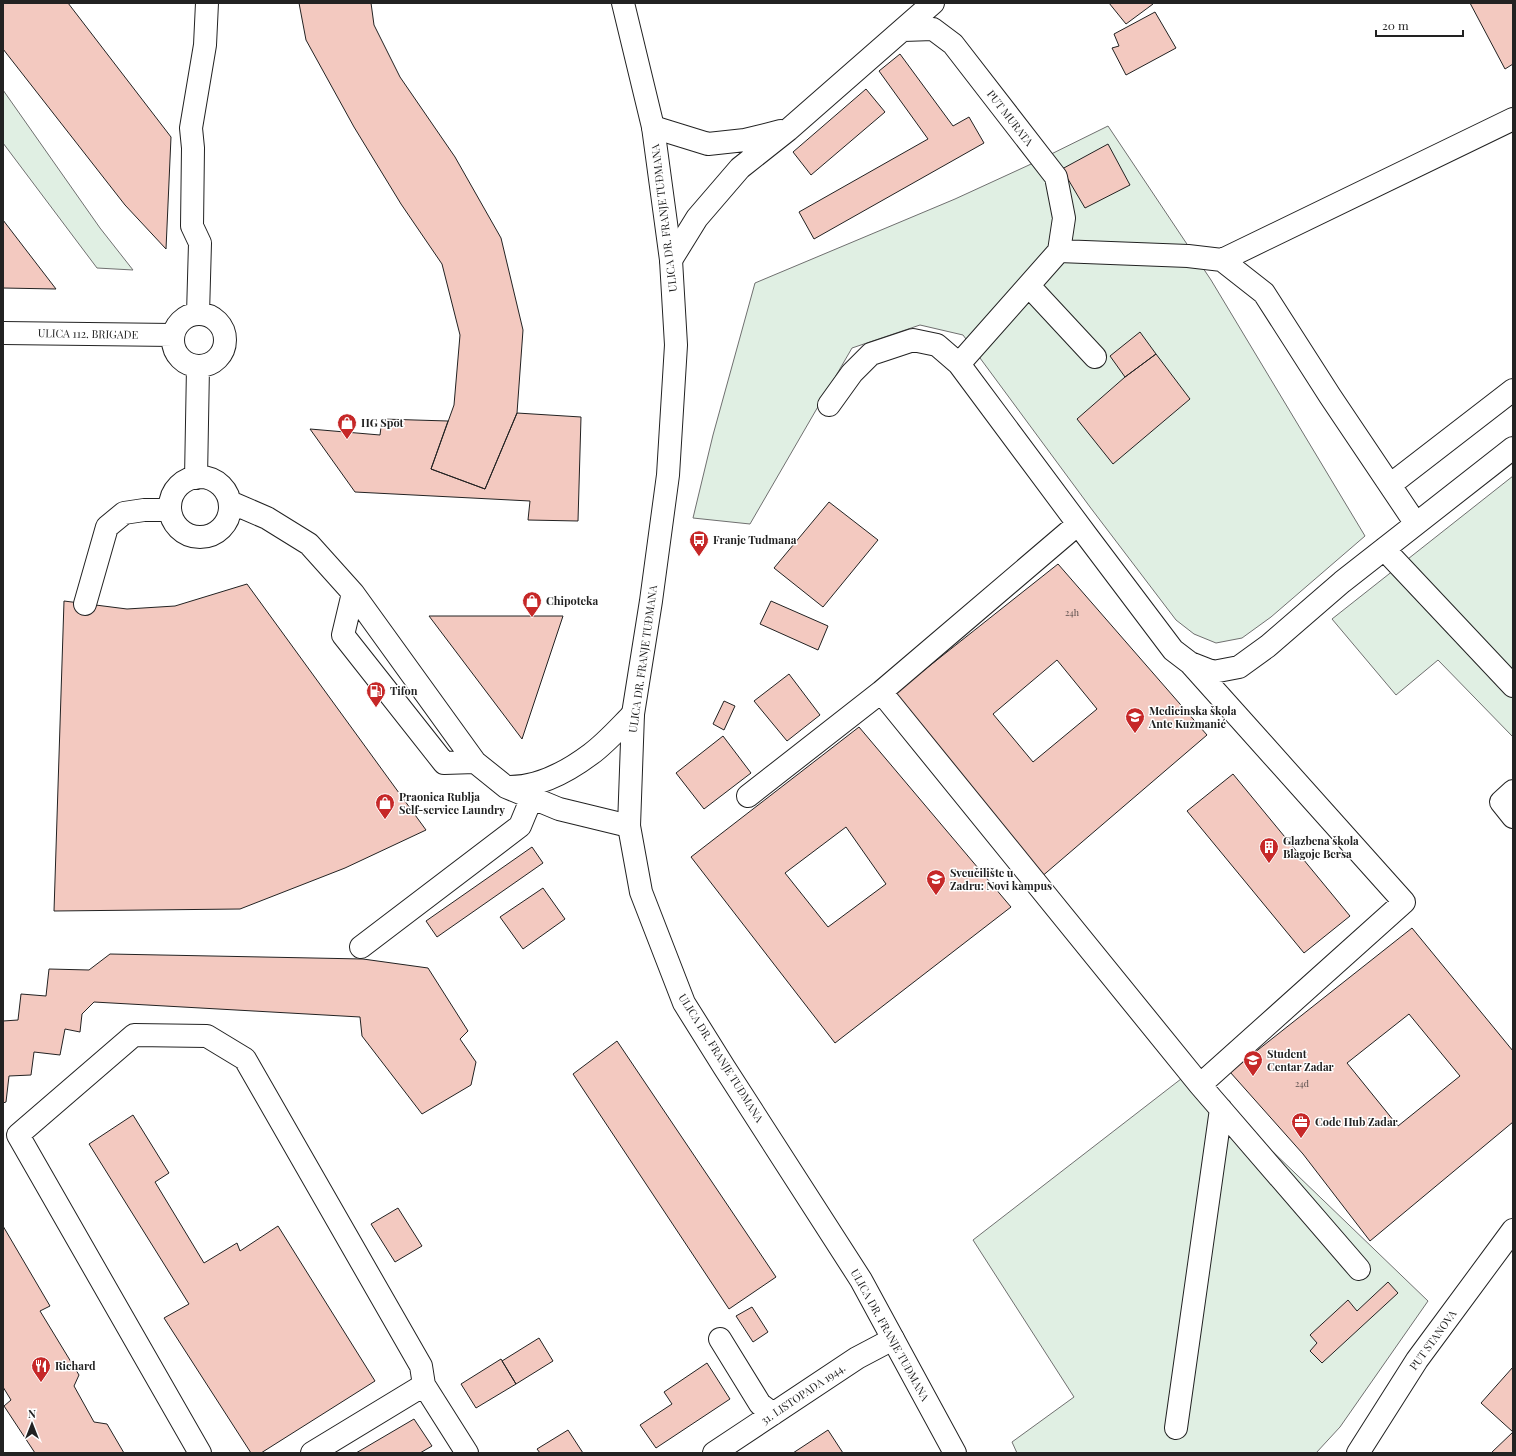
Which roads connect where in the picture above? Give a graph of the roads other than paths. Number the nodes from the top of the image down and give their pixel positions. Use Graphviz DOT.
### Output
graph roads {
  1 [pos="207,3"];
  2 [pos="623,3"];
  3 [pos="933,3"];
  4 [pos="903,30"];
  5 [pos="1513,120"];
  6 [pos="653,127"];
  7 [pos="788,130"];
  8 [pos="1059,251"];
  9 [pos="671,260"];
  10 [pos="1222,260"];
  11 [pos="1029,286"];
  12 [pos="198,314"];
  13 [pos="3,333"];
  14 [pos="173,335"];
  15 [pos="1095,358"];
  16 [pos="959,364"];
  17 [pos="198,367"];
  18 [pos="1513,390"];
  19 [pos="829,405"];
  20 [pos="1513,448"];
  21 [pos="196,478"];
  22 [pos="1390,485"];
  23 [pos="230,502"];
  24 [pos="170,510"];
  25 [pos="1078,524"];
  26 [pos="1416,524"];
  27 [pos="1384,549"];
  28 [pos="353,593"];
  29 [pos="85,604"];
  30 [pos="1190,663"];
  31 [pos="1513,686"];
  32 [pos="881,692"];
  33 [pos="633,714"];
  34 [pos="475,762"];
  35 [pos="506,787"];
  36 [pos="1513,791"];
  37 [pos="748,796"];
  38 [pos="532,797"];
  39 [pos="1513,817"];
  40 [pos="629,826"];
  41 [pos="361,947"];
  42 [pos="1200,1085"];
  43 [pos="1221,1109"];
  44 [pos="1513,1230"];
  45 [pos="1359,1269"];
  46 [pos="720,1339"];
  47 [pos="893,1339"];
  48 [pos="424,1385"];
  49 [pos="773,1414"];
  50 [pos="1176,1428"];
  51 [pos="200,1453"];
  52 [pos="312,1453"];
  53 [pos="467,1453"];
  54 [pos="714,1453"];
  55 [pos="955,1453"];
  56 [pos="1358,1453"];
  1 -- 12 [label="street"];
  2 -- 6 [label="street, ULICA DR. FRANJE TUĐMANA"];
  3 -- 4 [label="street"];
  4 -- 7 [label="street"];
  4 -- 8 [label="street, PUT MURATA"];
  5 -- 10 [label="street"];
  6 -- 7 [label="street"];
  6 -- 9 [label="street, ULICA DR. FRANJE TUĐMANA"];
  7 -- 9 [label="street"];
  8 -- 10 [label="street"];
  8 -- 11 [label="street"];
  9 -- 33 [label="street, ULICA DR. FRANJE TUĐMANA"];
  10 -- 22 [label="street"];
  11 -- 15 [label="street"];
  11 -- 16 [label="street"];
  12 -- 14 [label="street"];
  12 -- 17 [label="street"];
  13 -- 14 [label="street, ULICA 112. BRIGADE"];
  14 -- 17 [label="street"];
  16 -- 19 [label="street"];
  16 -- 25 [label="street"];
  17 -- 21 [label="street"];
  18 -- 22 [label="street"];
  20 -- 26 [label="street"];
  21 -- 23 [label="street"];
  21 -- 24 [label="street"];
  22 -- 26 [label="street"];
  23 -- 24 [label="street"];
  23 -- 28 [label="street"];
  24 -- 29 [label="street"];
  25 -- 30 [label="street"];
  25 -- 32 [label="street"];
  26 -- 27 [label="street"];
  27 -- 30 [label="street"];
  27 -- 31 [label="street"];
  28 -- 34 [label="street"];
  28 -- 34 [label="street"];
  30 -- 42 [label="street"];
  32 -- 37 [label="street"];
  32 -- 42 [label="street"];
  33 -- 35 [label="street"];
  33 -- 40 [label="street, ULICA DR. FRANJE TUĐMANA"];
  34 -- 35 [label="street"];
  35 -- 38 [label="street"];
  36 -- 39 [label="street"];
  38 -- 40 [label="street"];
  38 -- 41 [label="street"];
  40 -- 47 [label="street, ULICA DR. FRANJE TUĐMANA"];
  42 -- 43 [label="street"];
  43 -- 45 [label="street"];
  43 -- 50 [label="street"];
  44 -- 56 [label="street, PUT STANOVA"];
  46 -- 49 [label="street"];
  47 -- 49 [label="street, 31. LISTOPADA 1944."];
  47 -- 55 [label="street, ULICA DR. FRANJE TUĐMANA"];
  48 -- 51 [label="street"];
  48 -- 52 [label="street"];
  48 -- 53 [label="street"];
  49 -- 54 [label="street, 31. LISTOPADA 1944."];
}
